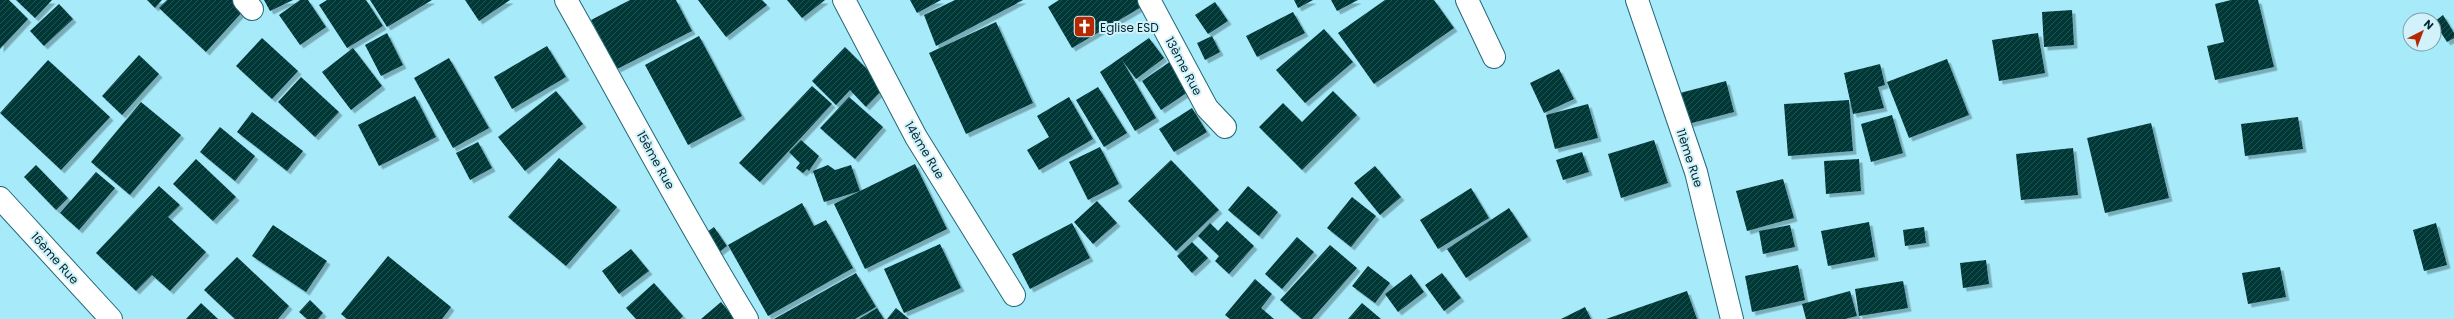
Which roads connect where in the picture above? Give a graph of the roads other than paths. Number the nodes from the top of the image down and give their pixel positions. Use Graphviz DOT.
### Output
graph roads {
  1 [pos="566,0"];
  2 [pos="844,0"];
  3 [pos="1149,0"];
  4 [pos="1467,0"];
  5 [pos="1637,0"];
  6 [pos="1494,57"];
  7 [pos="1225,127"];
  8 [pos="0,198"];
  9 [pos="1014,295"];
  10 [pos="111,319"];
  11 [pos="747,319"];
  12 [pos="1732,319"];
  1 -- 11 [label="street, 15ème Rue"];
  2 -- 9 [label="street, 14ème Rue"];
  3 -- 7 [label="street, 13ème Rue"];
  4 -- 6 [label="street"];
  5 -- 12 [label="street, 11ème Rue"];
  8 -- 10 [label="street, 16ème Rue"];
}
